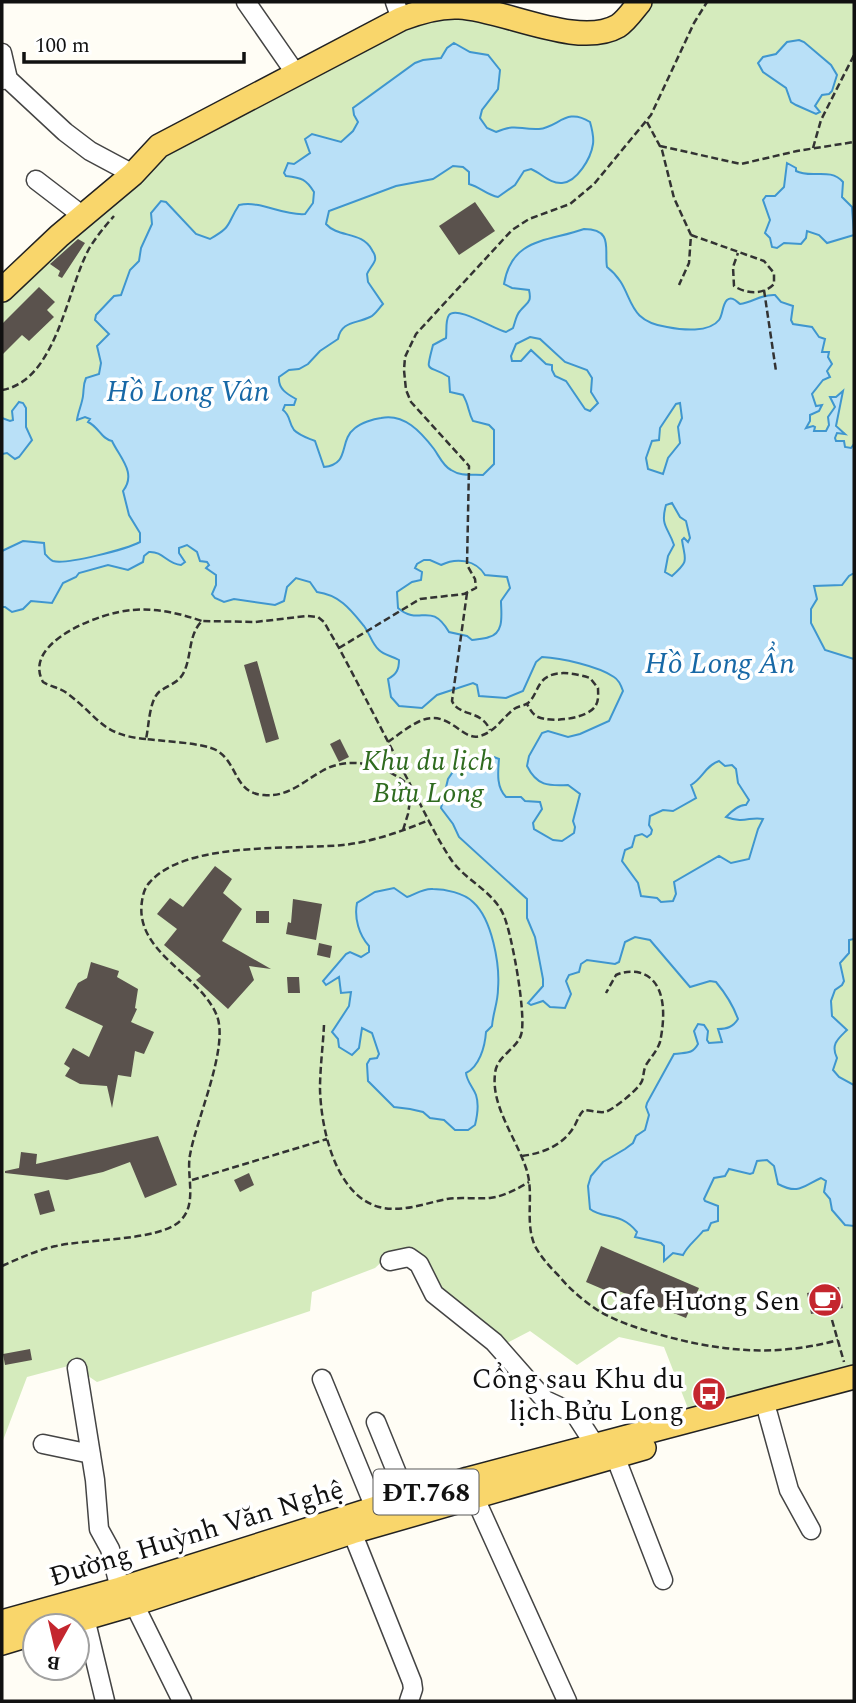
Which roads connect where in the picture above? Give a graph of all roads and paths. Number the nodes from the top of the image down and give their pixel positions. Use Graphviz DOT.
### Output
graph roads {
  1 [pos="246,2"];
  2 [pos="640,2"];
  3 [pos="707,2"];
  4 [pos="471,5"];
  5 [pos="398,10"];
  6 [pos="507,10"];
  7 [pos="2,52"];
  8 [pos="854,55"];
  9 [pos="296,74"];
  10 [pos="5,79"];
  11 [pos="647,122"];
  12 [pos="854,142"];
  13 [pos="660,146"];
  14 [pos="813,148"];
  15 [pos="132,174"];
  16 [pos="36,180"];
  17 [pos="116,214"];
  18 [pos="83,216"];
  19 [pos="691,235"];
  20 [pos="737,253"];
  21 [pos="679,285"];
  22 [pos="2,290"];
  23 [pos="764,290"];
  24 [pos="776,371"];
  25 [pos="2,390"];
  26 [pos="467,593"];
  27 [pos="202,621"];
  28 [pos="339,648"];
  29 [pos="527,704"];
  30 [pos="490,730"];
  31 [pos="146,739"];
  32 [pos="388,742"];
  33 [pos="412,788"];
  34 [pos="429,820"];
  35 [pos="402,830"];
  36 [pos="606,993"];
  37 [pos="324,1025"];
  38 [pos="327,1139"];
  39 [pos="522,1156"];
  40 [pos="192,1180"];
  41 [pos="529,1182"];
  42 [pos="390,1261"];
  43 [pos="2,1266"];
  44 [pos="832,1320"];
  45 [pos="838,1340"];
  46 [pos="77,1368"];
  47 [pos="322,1379"];
  48 [pos="852,1383"];
  49 [pos="768,1414"];
  50 [pos="376,1422"];
  51 [pos="43,1444"];
  52 [pos="605,1451"];
  53 [pos="91,1454"];
  54 [pos="471,1488"];
  55 [pos="407,1498"];
  56 [pos="375,1508"];
  57 [pos="811,1530"];
  58 [pos="352,1532"];
  59 [pos="663,1580"];
  60 [pos="127,1597"];
  61 [pos="91,1615"];
  62 [pos="2,1622"];
  63 [pos="21,1637"];
  64 [pos="2,1643"];
  65 [pos="91,1643"];
  66 [pos="105,1701"];
  67 [pos="182,1701"];
  68 [pos="409,1701"];
  69 [pos="567,1701"];
  1 -- 9 [label="street"];
  2 -- 6 [label="main road"];
  3 -- 11 [label="path"];
  4 -- 5 [label="main road"];
  4 -- 6 [label="main road"];
  5 -- 9 [label="main road"];
  7 -- 10 [label="street"];
  8 -- 14 [label="path"];
  9 -- 15 [label="main road"];
  10 -- 15 [label="street"];
  11 -- 13 [label="path"];
  11 -- 26 [label="path"];
  12 -- 14 [label="path"];
  13 -- 14 [label="path"];
  13 -- 19 [label="path"];
  15 -- 18 [label="main road"];
  16 -- 18 [label="street"];
  17 -- 25 [label="path"];
  18 -- 22 [label="main road"];
  19 -- 20 [label="path"];
  19 -- 21 [label="path"];
  20 -- 23 [label="path"];
  20 -- 23 [label="path"];
  23 -- 24 [label="path"];
  26 -- 28 [label="path"];
  26 -- 30 [label="path"];
  27 -- 28 [label="path"];
  27 -- 31 [label="path"];
  27 -- 31 [label="path"];
  28 -- 32 [label="path"];
  29 -- 29 [label="path"];
  29 -- 30 [label="path"];
  30 -- 32 [label="path"];
  31 -- 33 [label="path"];
  32 -- 33 [label="path"];
  33 -- 34 [label="path"];
  33 -- 35 [label="path"];
  34 -- 35 [label="path"];
  34 -- 39 [label="path"];
  35 -- 43 [label="path"];
  36 -- 39 [label="path"];
  37 -- 38 [label="path"];
  38 -- 40 [label="path"];
  38 -- 41 [label="path"];
  39 -- 41 [label="path"];
  41 -- 45 [label="path"];
  42 -- 52 [label="street"];
  44 -- 45 [label="path"];
  45 -- 48 [label="path"];
  46 -- 53 [label="street"];
  47 -- 56 [label="street"];
  48 -- 49 [label="main road, Đường Huỳnh Văn Nghệ / ĐT.768"];
  48 -- 52 [label="main road, Đường Huỳnh Văn Nghệ / ĐT.768"];
  49 -- 52 [label="main road, Đường Huỳnh Văn Nghệ / ĐT.768"];
  49 -- 57 [label="street"];
  50 -- 55 [label="street"];
  51 -- 53 [label="street"];
  52 -- 54 [label="main road, Đường Huỳnh Văn Nghệ / ĐT.768"];
  52 -- 59 [label="street"];
  53 -- 60 [label="street"];
  54 -- 55 [label="main road, Đường Huỳnh Văn Nghệ / ĐT.768"];
  54 -- 58 [label="main road, Đường Huỳnh Văn Nghệ / ĐT.768"];
  54 -- 69 [label="street"];
  55 -- 56 [label="main road, Đường Huỳnh Văn Nghệ / ĐT.768"];
  56 -- 60 [label="main road, Đường Huỳnh Văn Nghệ / ĐT.768"];
  58 -- 60 [label="main road, Đường Huỳnh Văn Nghệ / ĐT.768"];
  58 -- 68 [label="street"];
  60 -- 61 [label="main road, Đường Huỳnh Văn Nghệ / ĐT.768"];
  60 -- 62 [label="main road, Đường Huỳnh Văn Nghệ / ĐT.768"];
  60 -- 67 [label="street"];
  63 -- 64 [label="main road"];
  65 -- 66 [label="street"];
}
